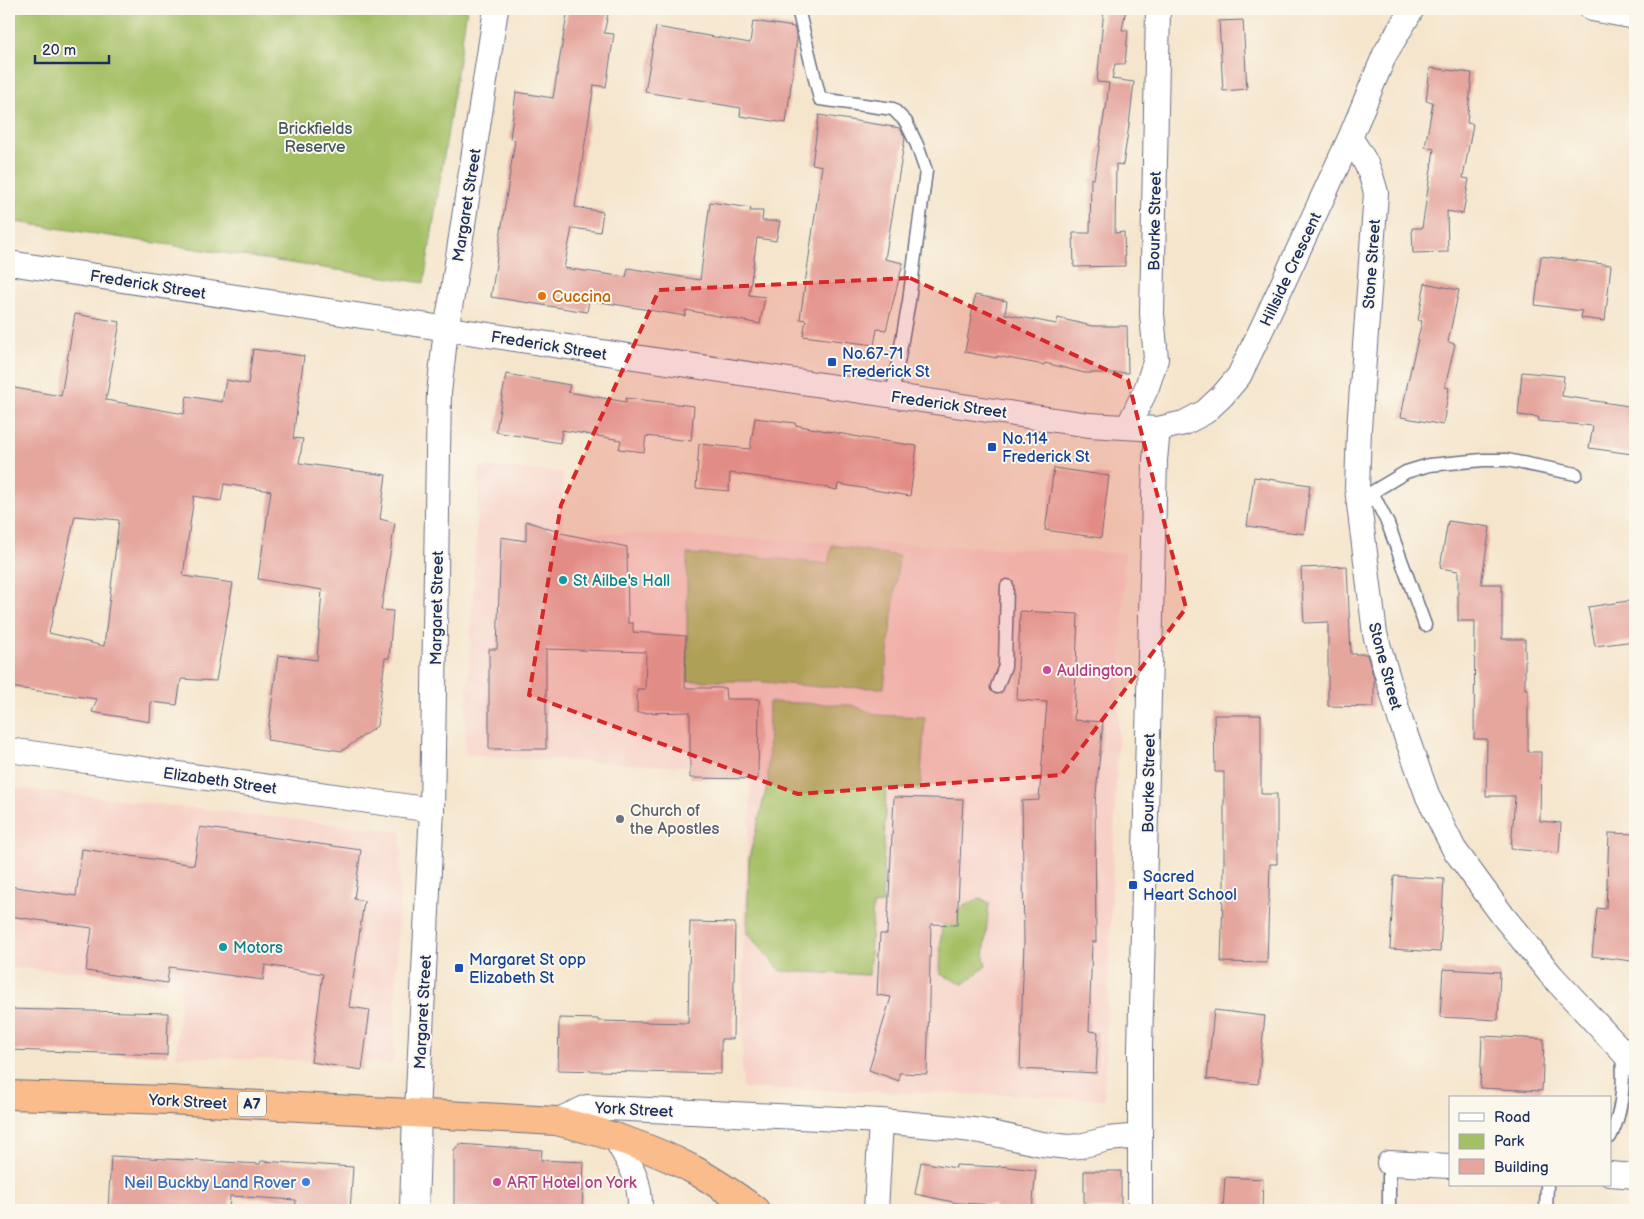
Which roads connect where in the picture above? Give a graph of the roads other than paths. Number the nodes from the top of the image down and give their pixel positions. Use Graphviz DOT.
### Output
graph roads {
  1 [pos="496,9"];
  2 [pos="798,9"];
  3 [pos="1158,9"];
  4 [pos="1412,9"];
  5 [pos="1592,9"];
  6 [pos="1635,17"];
  7 [pos="1350,138"];
  8 [pos="9,263"];
  9 [pos="446,329"];
  10 [pos="892,396"];
  11 [pos="1089,425"];
  12 [pos="1128,427"];
  13 [pos="1158,429"];
  14 [pos="1576,474"];
  15 [pos="1365,496"];
  16 [pos="1007,586"];
  17 [pos="1425,625"];
  18 [pos="997,687"];
  19 [pos="9,750"];
  20 [pos="432,810"];
  21 [pos="1628,1057"];
  22 [pos="9,1095"];
  23 [pos="417,1112"];
  24 [pos="556,1121"];
  25 [pos="881,1122"];
  26 [pos="1612,1133"];
  27 [pos="614,1136"];
  28 [pos="1140,1136"];
  29 [pos="1389,1163"];
  30 [pos="1449,1166"];
  31 [pos="1612,1174"];
  32 [pos="1635,1176"];
  33 [pos="1547,1186"];
  34 [pos="414,1210"];
  35 [pos="640,1210"];
  36 [pos="755,1210"];
  37 [pos="876,1210"];
  38 [pos="1140,1210"];
  39 [pos="1389,1210"];
  40 [pos="1546,1210"];
  1 -- 9 [label="street, Margaret Street"];
  2 -- 10 [label="lane"];
  3 -- 12 [label="street, Bourke Street"];
  4 -- 7 [label="street, Hillside Crescent"];
  5 -- 6 [label="street"];
  7 -- 13 [label="street, Hillside Crescent"];
  7 -- 15 [label="street, Stone Street"];
  8 -- 9 [label="street, Frederick Street"];
  9 -- 10 [label="street, Frederick Street"];
  9 -- 20 [label="street, Margaret Street"];
  10 -- 11 [label="street, Frederick Street"];
  11 -- 12 [label="street, Hillside Crescent"];
  12 -- 13 [label="street, Hillside Crescent"];
  13 -- 28 [label="street, Bourke Street"];
  14 -- 15 [label="lane"];
  15 -- 17 [label="lane"];
  15 -- 21 [label="street, Stone Street"];
  16 -- 18 [label="lane"];
  19 -- 20 [label="street, Elizabeth Street"];
  20 -- 23 [label="street, Margaret Street"];
  21 -- 26 [label="lane"];
  22 -- 23 [label="highway, York Street / A7"];
  23 -- 24 [label="highway, York Street / A7"];
  23 -- 34 [label="street, Margaret Street"];
  24 -- 25 [label="street, York Street"];
  24 -- 27 [label="highway, A7"];
  25 -- 28 [label="street, York Street"];
  25 -- 37 [label="street"];
  27 -- 35 [label="street"];
  27 -- 36 [label="highway, A7"];
  28 -- 38 [label="street, Bourke Street"];
  29 -- 30 [label="street"];
  29 -- 39 [label="lane"];
  31 -- 32 [label="street"];
  33 -- 40 [label="lane"];
}
